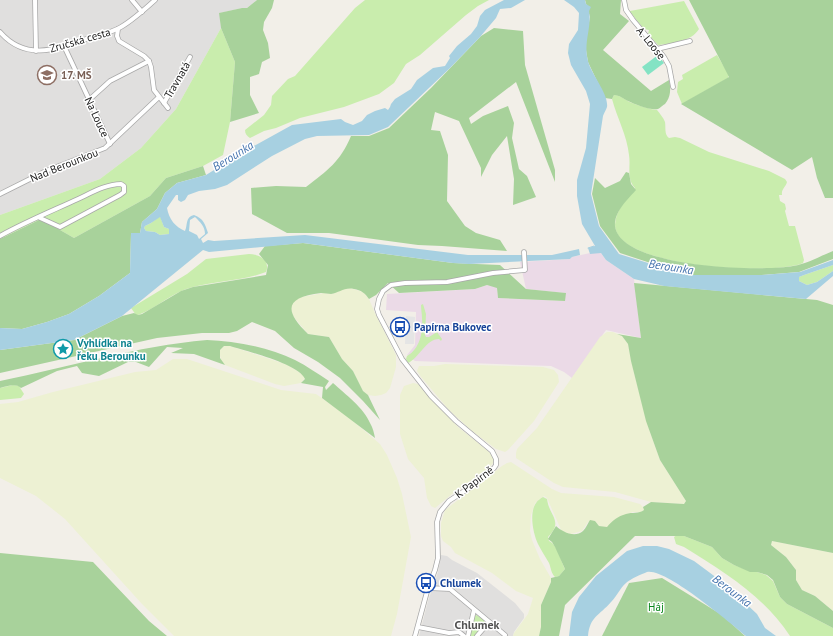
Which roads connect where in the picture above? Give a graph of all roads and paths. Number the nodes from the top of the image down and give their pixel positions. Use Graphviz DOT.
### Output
graph roads {
  1 [pos="35,0"];
  2 [pos="132,0"];
  3 [pos="155,0"];
  4 [pos="624,0"];
  5 [pos="142,12"];
  6 [pos="118,29"];
  7 [pos="0,32"];
  8 [pos="690,41"];
  9 [pos="64,46"];
  10 [pos="657,49"];
  11 [pos="36,51"];
  12 [pos="190,57"];
  13 [pos="149,61"];
  14 [pos="672,87"];
  15 [pos="159,96"];
  16 [pos="89,100"];
  17 [pos="164,103"];
  18 [pos="168,108"];
  19 [pos="110,144"];
  20 [pos="0,194"];
  21 [pos="38,217"];
  22 [pos="0,236"];
  23 [pos="524,252"];
  24 [pos="428,588"];
  25 [pos="474,610"];
  26 [pos="489,622"];
  27 [pos="418,627"];
  28 [pos="505,635"];
  29 [pos="415,636"];
  30 [pos="464,636"];
  31 [pos="468,636"];
  32 [pos="477,636"];
  1 -- 11 [label="street"];
  2 -- 5 [label="street"];
  3 -- 5 [label="street, Zručská cesta"];
  4 -- 10 [label="street, A. Loose"];
  5 -- 6 [label="street, Zručská cesta"];
  6 -- 9 [label="street, Zručská cesta"];
  6 -- 13 [label="street, Zručská cesta"];
  7 -- 11 [label="street, Zručská cesta"];
  8 -- 10 [label="street"];
  9 -- 11 [label="street, Zručská cesta"];
  9 -- 16 [label="street, Na Louce"];
  10 -- 14 [label="street, A. Loose"];
  12 -- 17 [label="street, Travnatá"];
  13 -- 15 [label="street"];
  13 -- 16 [label="street"];
  15 -- 17 [label="street"];
  15 -- 19 [label="street, Nad Berounkou"];
  16 -- 19 [label="street, Na Louce"];
  17 -- 18 [label="street"];
  19 -- 20 [label="street, Nad Berounkou"];
  21 -- 21 [label="street"];
  21 -- 22 [label="street"];
  23 -- 24 [label="street, K Papírně"];
  24 -- 25 [label="street"];
  24 -- 27 [label="street, K Papírně"];
  25 -- 26 [label="street"];
  25 -- 31 [label="street"];
  26 -- 28 [label="street"];
  26 -- 32 [label="street"];
  27 -- 29 [label="street, K Papírně"];
  27 -- 30 [label="street"];
}
